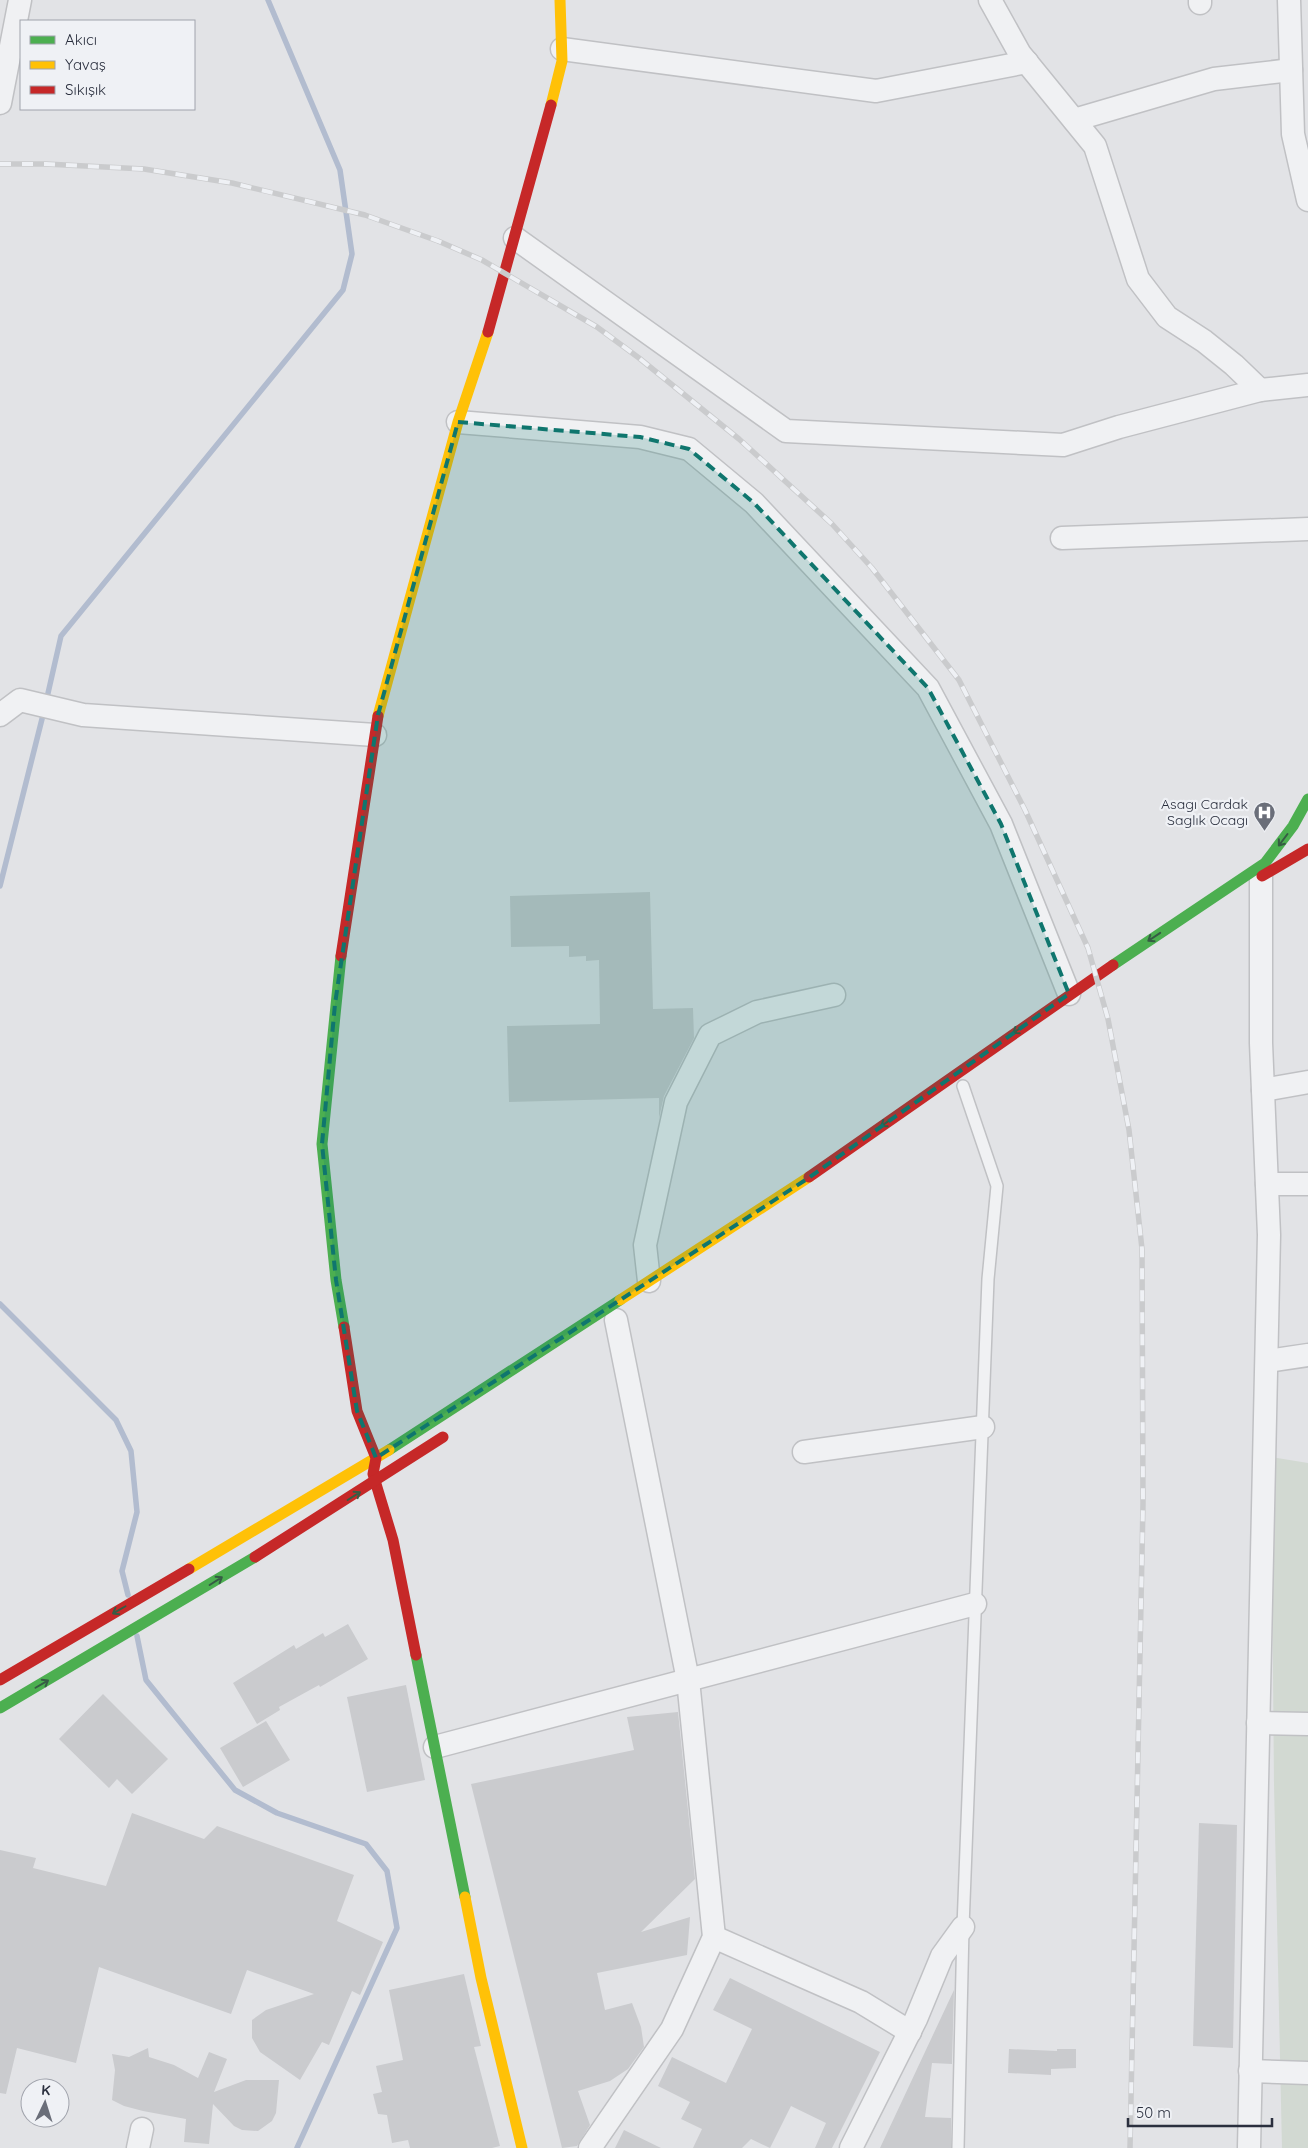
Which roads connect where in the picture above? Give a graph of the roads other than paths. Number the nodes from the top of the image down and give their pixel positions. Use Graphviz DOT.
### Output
graph roads {
  1 [pos="20,0"];
  2 [pos="560,0"];
  3 [pos="990,0"];
  4 [pos="1289,0"];
  5 [pos="8,25"];
  6 [pos="562,49"];
  7 [pos="1027,62"];
  8 [pos="1291,70"];
  9 [pos="0,103"];
  10 [pos="1074,120"];
  11 [pos="1308,200"];
  12 [pos="515,238"];
  13 [pos="1308,385"];
  14 [pos="1260,390"];
  15 [pos="458,422"];
  16 [pos="1308,529"];
  17 [pos="1062,538"];
  18 [pos="0,715"];
  19 [pos="375,735"];
  20 [pos="1308,799"];
  21 [pos="1308,849"];
  22 [pos="1261,877"];
  23 [pos="1172,940"];
  24 [pos="1069,994"];
  25 [pos="834,995"];
  26 [pos="1308,1082"];
  27 [pos="963,1086"];
  28 [pos="1263,1090"];
  29 [pos="825,1180"];
  30 [pos="1267,1184"];
  31 [pos="1308,1184"];
  32 [pos="809,1191"];
  33 [pos="649,1281"];
  34 [pos="616,1320"];
  35 [pos="1308,1355"];
  36 [pos="1266,1361"];
  37 [pos="983,1427"];
  38 [pos="456,1429"];
  39 [pos="804,1452"];
  40 [pos="376,1458"];
  41 [pos="375,1483"];
  42 [pos="976,1604"];
  43 [pos="0,1680"];
  44 [pos="688,1680"];
  45 [pos="0,1708"];
  46 [pos="1258,1723"];
  47 [pos="1308,1724"];
  48 [pos="435,1747"];
  49 [pos="963,1927"];
  50 [pos="714,1937"];
  51 [pos="910,2032"];
  52 [pos="1250,2071"];
  53 [pos="1308,2073"];
  54 [pos="522,2148"];
  55 [pos="590,2148"];
  56 [pos="851,2148"];
  57 [pos="958,2148"];
  58 [pos="1248,2148"];
  1 -- 5 [label="street"];
  2 -- 6 [label="main road"];
  3 -- 7 [label="street"];
  4 -- 8 [label="street"];
  5 -- 9 [label="street"];
  6 -- 7 [label="street"];
  6 -- 12 [label="main road"];
  7 -- 10 [label="street"];
  8 -- 10 [label="street"];
  8 -- 11 [label="street"];
  10 -- 14 [label="street"];
  12 -- 14 [label="street"];
  12 -- 15 [label="main road"];
  13 -- 14 [label="street"];
  15 -- 19 [label="main road"];
  15 -- 24 [label="street"];
  16 -- 17 [label="street"];
  18 -- 19 [label="street"];
  19 -- 40 [label="main road"];
  20 -- 24 [label="main road, one-way"];
  21 -- 22 [label="main road"];
  22 -- 23 [label="main road"];
  22 -- 28 [label="street"];
  24 -- 33 [label="main road, one-way"];
  25 -- 33 [label="street"];
  26 -- 28 [label="street"];
  27 -- 37 [label="lane"];
  28 -- 30 [label="street"];
  29 -- 32 [label="main road"];
  30 -- 31 [label="street"];
  30 -- 36 [label="street"];
  33 -- 40 [label="main road"];
  34 -- 44 [label="street"];
  35 -- 36 [label="street"];
  36 -- 46 [label="street"];
  37 -- 39 [label="street"];
  37 -- 42 [label="lane"];
  38 -- 41 [label="main road"];
  40 -- 41 [label="main road"];
  40 -- 43 [label="main road, one-way"];
  45 -- 41 [label="main road, one-way"];
  41 -- 48 [label="main road"];
  42 -- 44 [label="street"];
  42 -- 49 [label="lane"];
  44 -- 48 [label="street"];
  44 -- 50 [label="street"];
  46 -- 47 [label="street"];
  46 -- 52 [label="street"];
  48 -- 54 [label="main road"];
  49 -- 51 [label="street"];
  49 -- 57 [label="lane"];
  50 -- 51 [label="street"];
  50 -- 55 [label="street"];
  51 -- 56 [label="street"];
  52 -- 53 [label="street"];
  52 -- 58 [label="street"];
}
